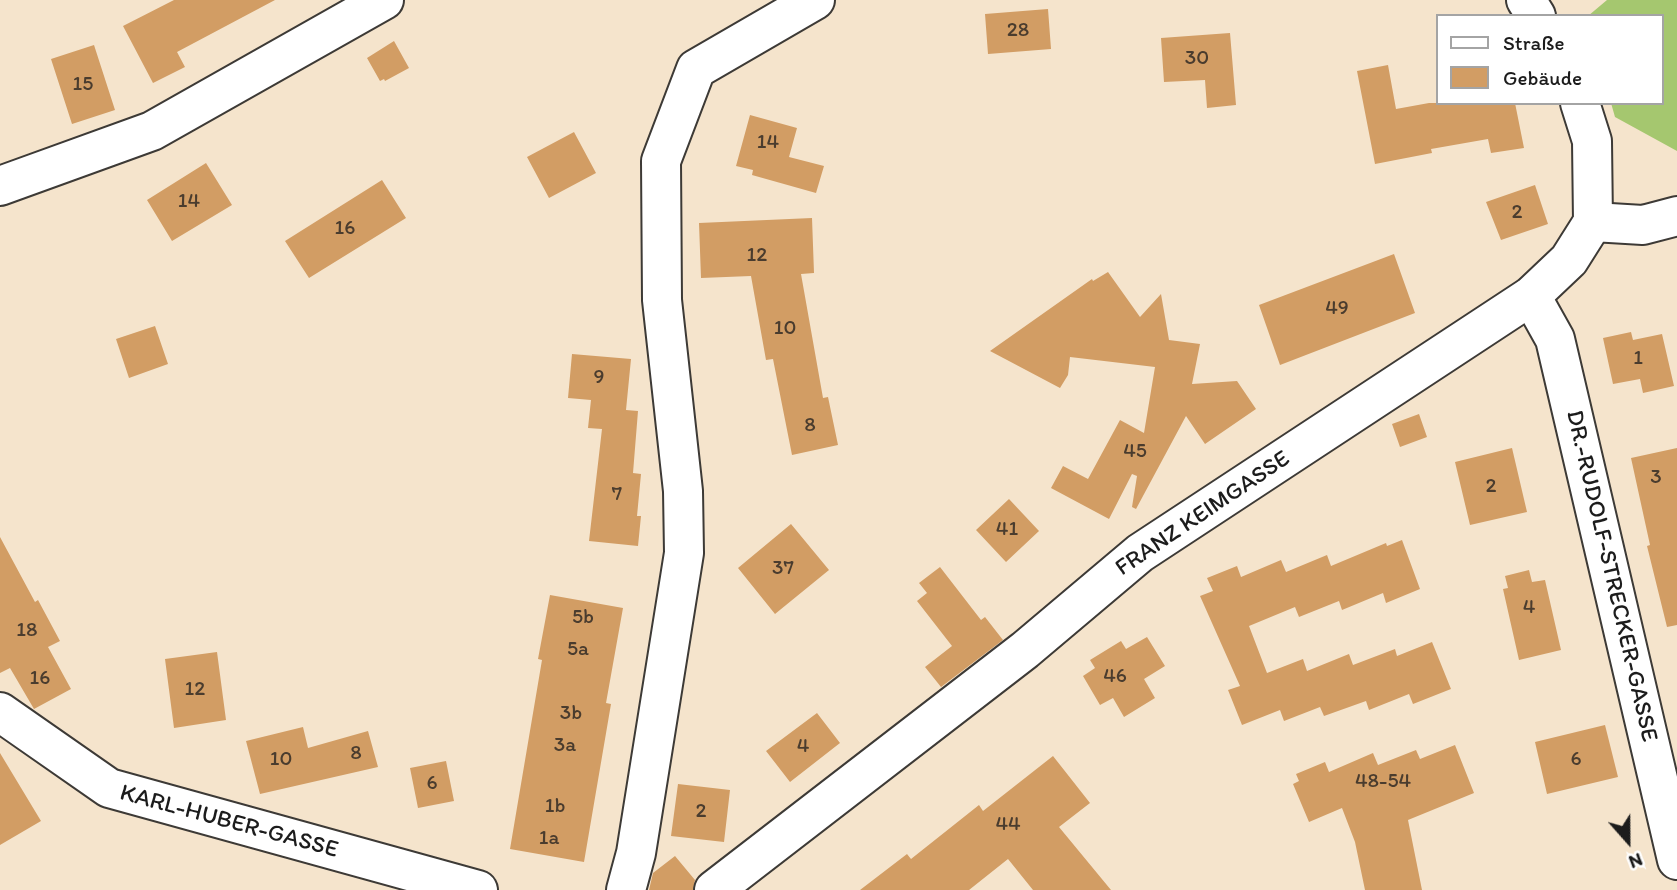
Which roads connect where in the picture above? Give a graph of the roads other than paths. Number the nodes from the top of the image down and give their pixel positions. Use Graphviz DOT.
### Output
graph roads {
  1 [pos="384,0"];
  2 [pos="815,0"];
  3 [pos="1581,105"];
  4 [pos="0,186"];
  5 [pos="1677,216"];
  6 [pos="1593,222"];
  7 [pos="1531,296"];
  8 [pos="0,712"];
  9 [pos="1677,860"];
  10 [pos="478,890"];
  11 [pos="626,890"];
  12 [pos="714,890"];
  1 -- 4 [label="street"];
  2 -- 11 [label="street"];
  3 -- 6 [label="street"];
  5 -- 6 [label="street"];
  6 -- 7 [label="street, FRANZ KEIMGASSE"];
  7 -- 9 [label="street, DR.-RUDOLF-STRECKER-GASSE"];
  7 -- 12 [label="street, FRANZ KEIMGASSE"];
  8 -- 10 [label="street, KARL-HUBER-GASSE"];
}
